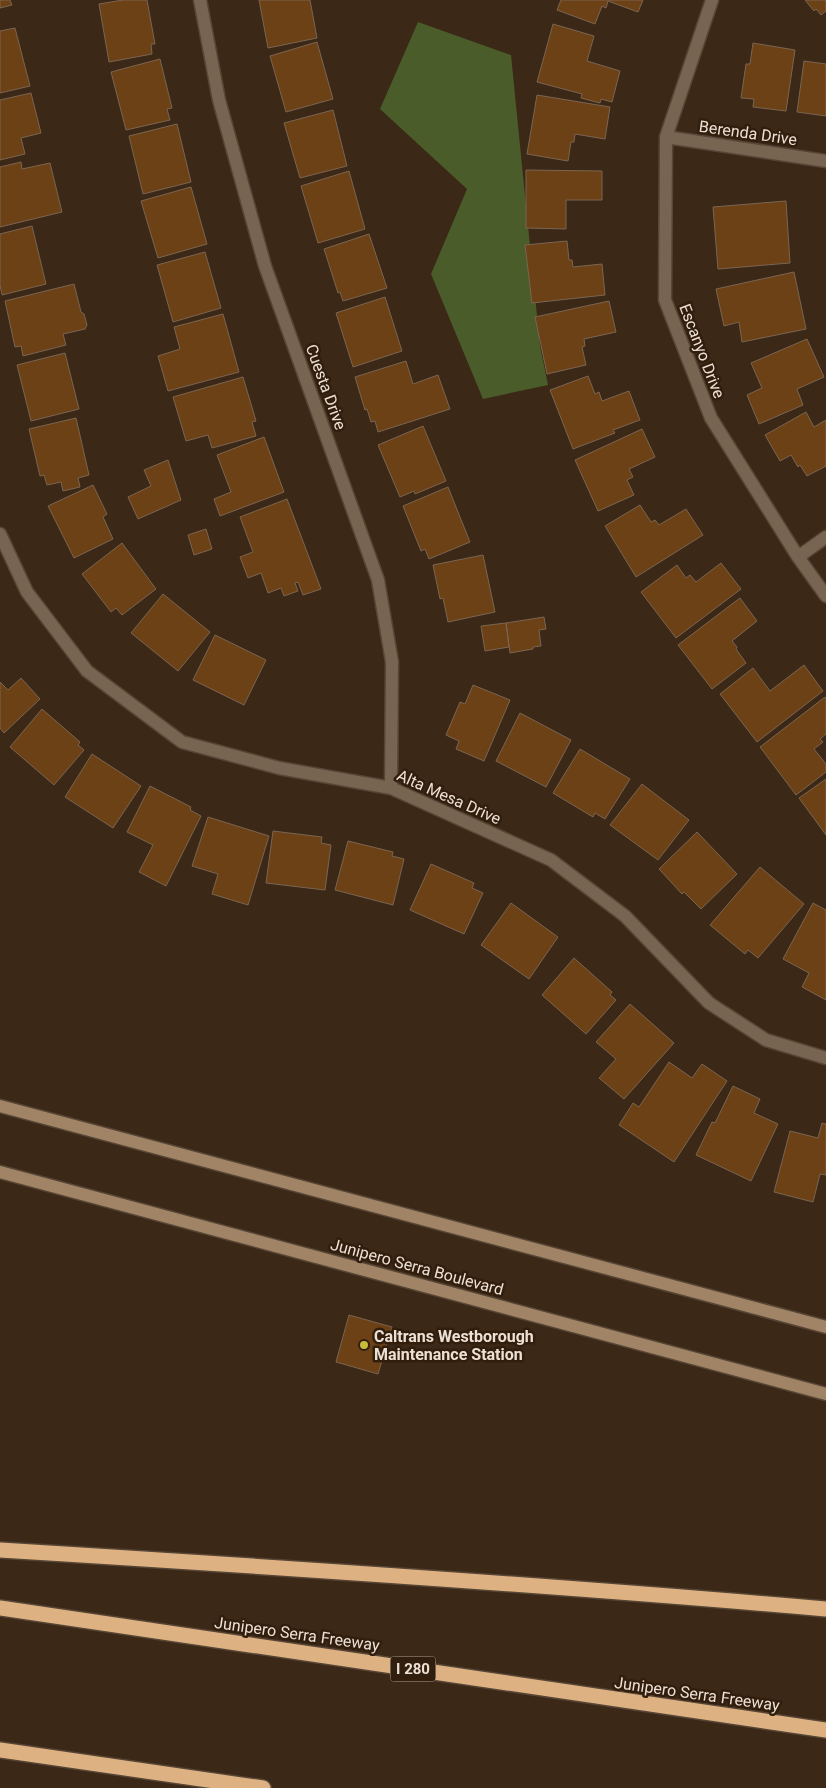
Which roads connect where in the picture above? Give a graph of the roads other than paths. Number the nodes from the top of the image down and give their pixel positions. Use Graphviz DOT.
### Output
graph roads {
  1 [pos="200,0"];
  2 [pos="712,0"];
  3 [pos="666,137"];
  4 [pos="826,161"];
  5 [pos="0,534"];
  6 [pos="826,537"];
  7 [pos="798,558"];
  8 [pos="826,596"];
  9 [pos="391,788"];
  10 [pos="826,1058"];
  11 [pos="0,1106"];
  12 [pos="0,1172"];
  13 [pos="826,1327"];
  14 [pos="826,1394"];
  15 [pos="0,1550"];
  16 [pos="0,1608"];
  17 [pos="826,1609"];
  18 [pos="826,1730"];
  19 [pos="0,1750"];
  20 [pos="263,1788"];
  1 -- 9 [label="street, Cuesta Drive"];
  2 -- 3 [label="street, Escanyo Drive"];
  3 -- 4 [label="street, Berenda Drive"];
  3 -- 7 [label="street, Escanyo Drive"];
  5 -- 9 [label="street, Alta Mesa Drive"];
  6 -- 7 [label="street"];
  7 -- 8 [label="street, Escanyo Drive"];
  9 -- 10 [label="street, Alta Mesa Drive"];
  11 -- 13 [label="main road"];
  12 -- 14 [label="main road, Junipero Serra Boulevard"];
  15 -- 17 [label="highway"];
  16 -- 18 [label="highway, Junipero Serra Freeway / I 280"];
  19 -- 20 [label="highway"];
}
